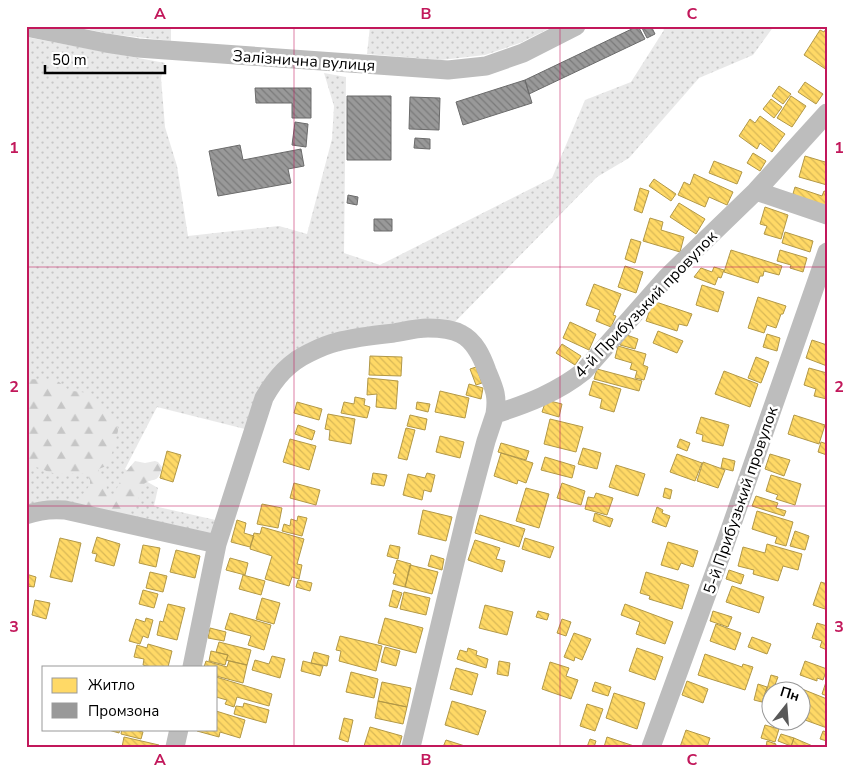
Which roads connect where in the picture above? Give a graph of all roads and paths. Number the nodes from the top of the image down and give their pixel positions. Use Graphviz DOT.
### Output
graph roads {
  1 [pos="576,26"];
  2 [pos="26,27"];
  3 [pos="827,113"];
  4 [pos="756,191"];
  5 [pos="827,215"];
  6 [pos="827,252"];
  7 [pos="495,414"];
  8 [pos="26,515"];
  9 [pos="217,544"];
  10 [pos="192,666"];
  11 [pos="179,730"];
  12 [pos="175,747"];
  13 [pos="411,747"];
  14 [pos="651,747"];
  1 -- 2 [label="street, Залізнична вулиця"];
  3 -- 4 [label="street, 4-й Прибузький провулок"];
  4 -- 5 [label="street"];
  4 -- 7 [label="street, 4-й Прибузький провулок"];
  6 -- 14 [label="street, 5-й Прибузький провулок"];
  7 -- 9 [label="street"];
  7 -- 13 [label="street"];
  8 -- 9 [label="street"];
  9 -- 10 [label="street"];
  11 -- 12 [label="street"];
}
